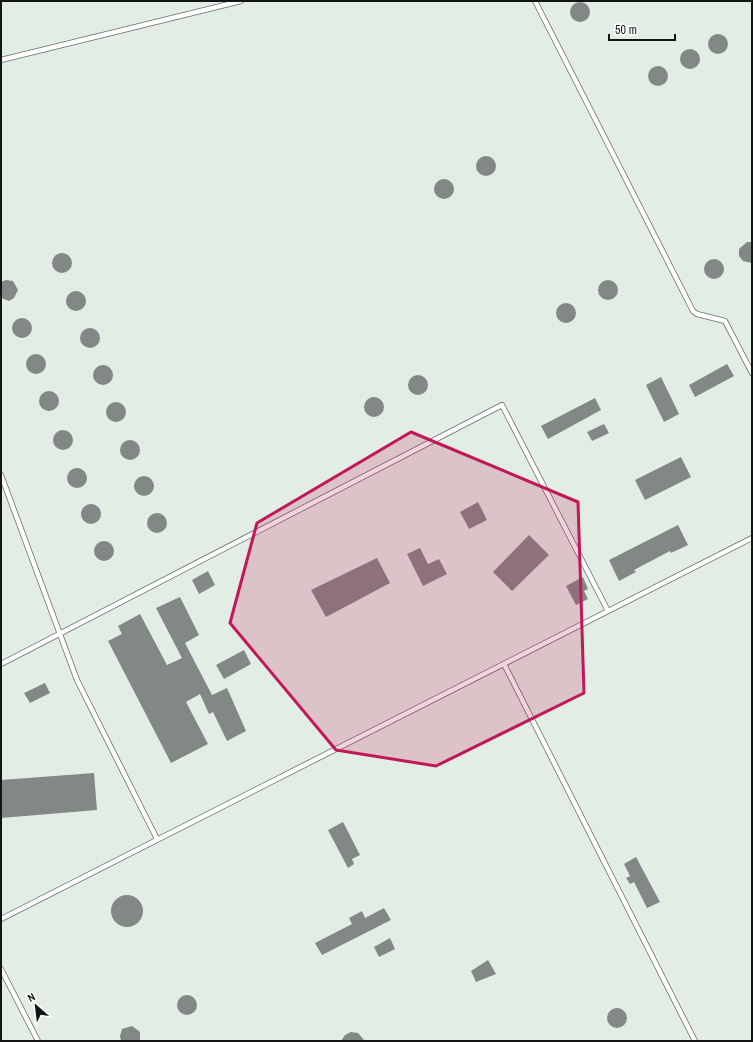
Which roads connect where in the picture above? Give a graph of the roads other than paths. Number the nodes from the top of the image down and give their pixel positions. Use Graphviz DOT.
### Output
graph roads {
  1 [pos="241,1"];
  2 [pos="535,1"];
  3 [pos="1,60"];
  4 [pos="752,373"];
  5 [pos="1,475"];
  6 [pos="752,538"];
  7 [pos="608,611"];
  8 [pos="60,634"];
  9 [pos="1,664"];
  10 [pos="504,664"];
  11 [pos="157,839"];
  12 [pos="1,919"];
  13 [pos="1,969"];
  14 [pos="38,1041"];
  15 [pos="695,1041"];
  1 -- 3 [label="lane"];
  2 -- 4 [label="lane"];
  5 -- 8 [label="lane"];
  6 -- 7 [label="lane"];
  7 -- 8 [label="lane"];
  7 -- 10 [label="lane"];
  8 -- 9 [label="lane"];
  8 -- 11 [label="lane"];
  10 -- 11 [label="lane"];
  10 -- 15 [label="lane"];
  11 -- 12 [label="lane"];
  13 -- 14 [label="lane"];
}
